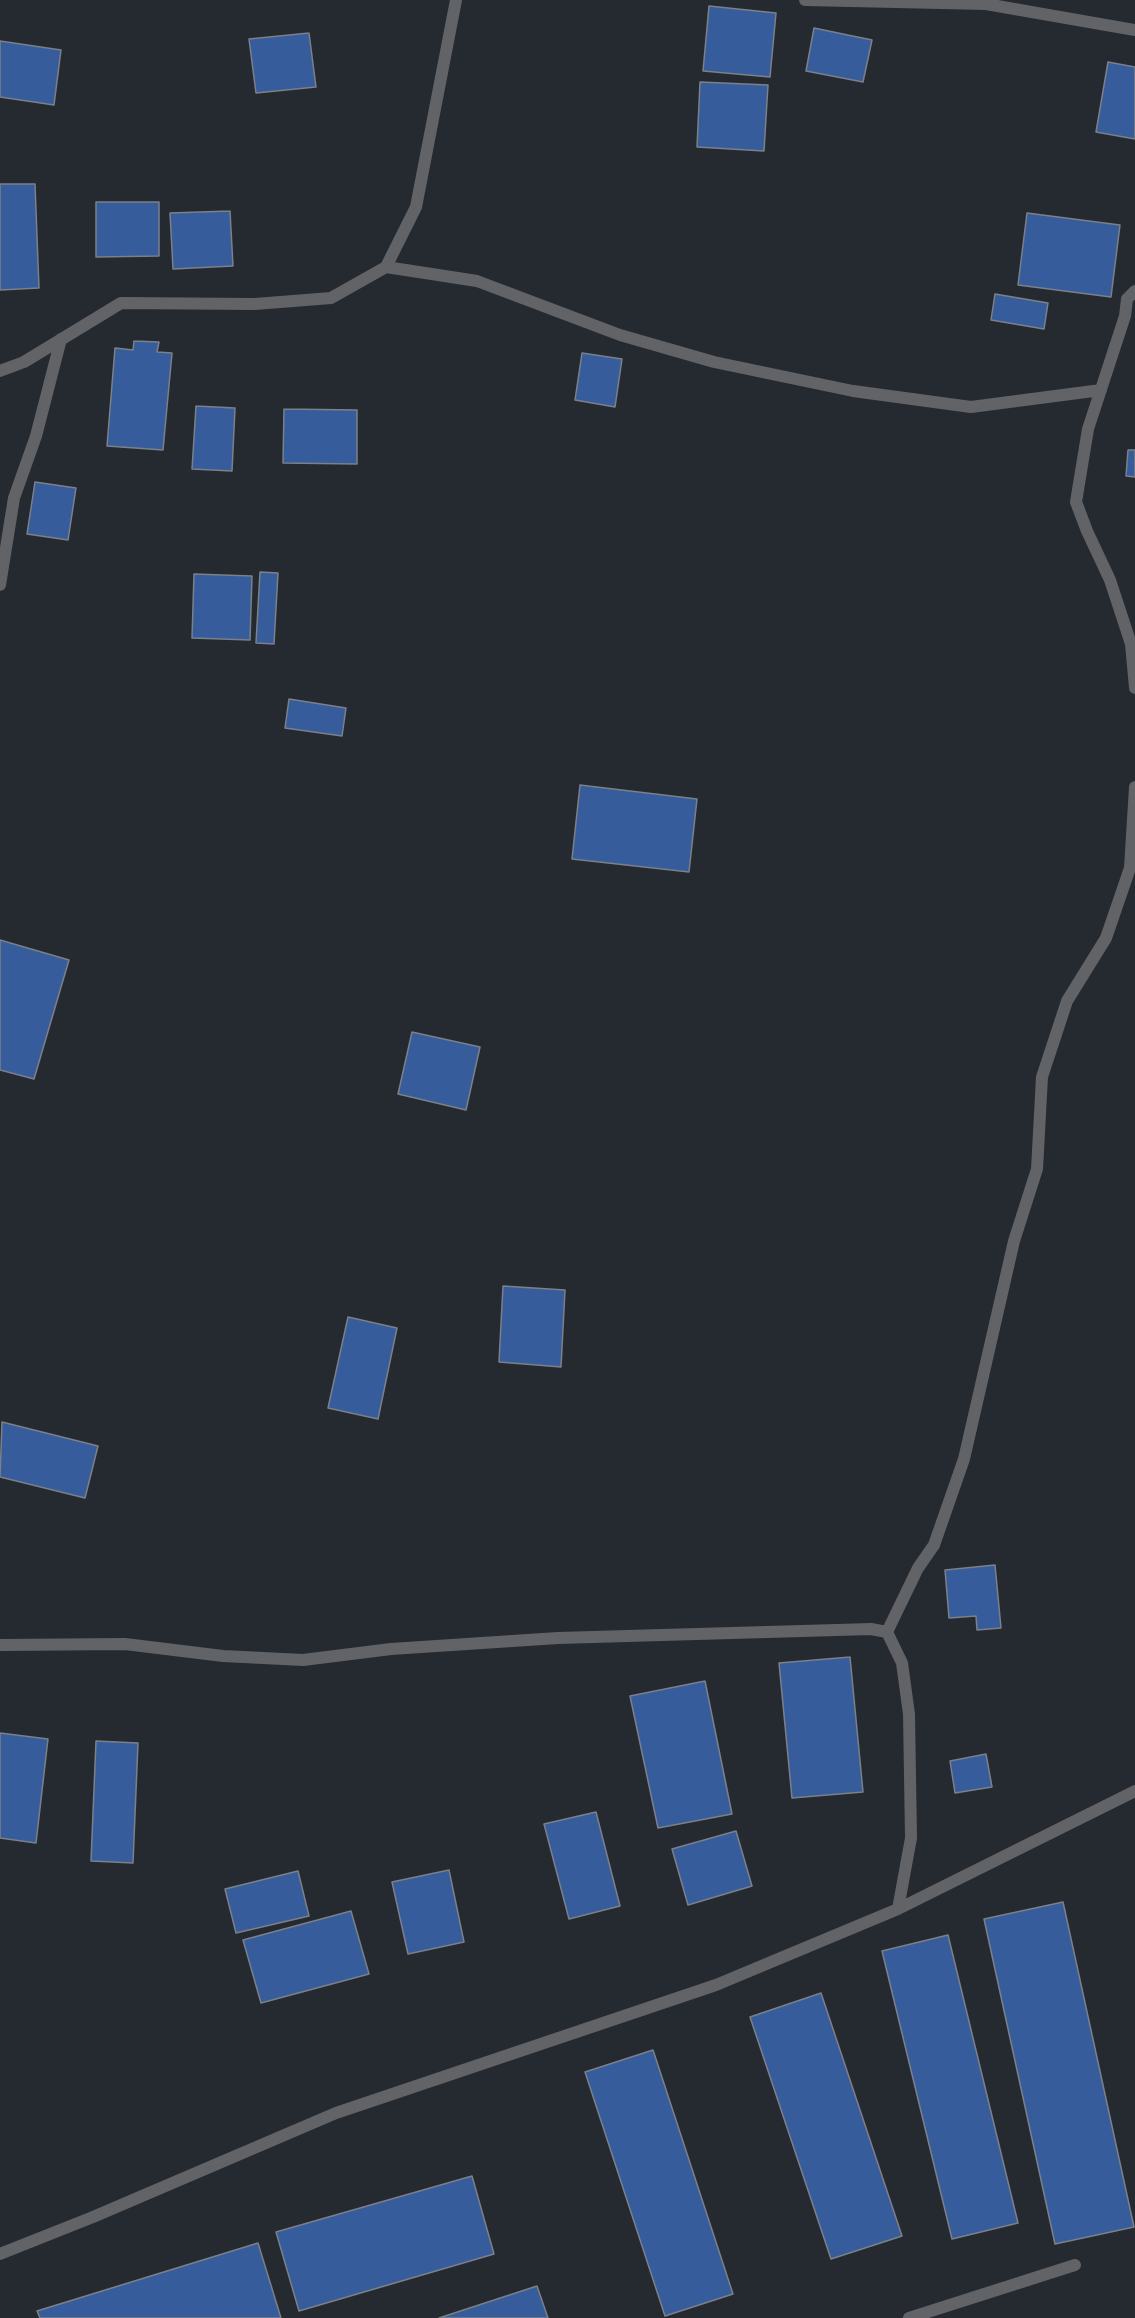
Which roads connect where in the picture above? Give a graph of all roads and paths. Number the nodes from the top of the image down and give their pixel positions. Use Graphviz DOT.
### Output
graph roads {
  1 [pos="456,0"];
  2 [pos="805,0"];
  3 [pos="1135,30"];
  4 [pos="386,267"];
  5 [pos="1132,297"];
  6 [pos="61,339"];
  7 [pos="0,371"];
  8 [pos="1101,390"];
  9 [pos="0,585"];
  10 [pos="1135,688"];
  11 [pos="1135,788"];
  12 [pos="887,1632"];
  13 [pos="0,1645"];
  14 [pos="1135,1791"];
  15 [pos="898,1909"];
  16 [pos="0,2254"];
  17 [pos="1075,2265"];
  18 [pos="909,2318"];
  1 -- 4 [label="street"];
  2 -- 3 [label="street"];
  4 -- 6 [label="street"];
  4 -- 8 [label="street"];
  5 -- 8 [label="street"];
  6 -- 7 [label="street"];
  6 -- 9 [label="street"];
  8 -- 10 [label="street"];
  11 -- 12 [label="street"];
  12 -- 13 [label="street"];
  12 -- 15 [label="street"];
  14 -- 15 [label="street"];
  15 -- 16 [label="street"];
  17 -- 18 [label="street"];
}
